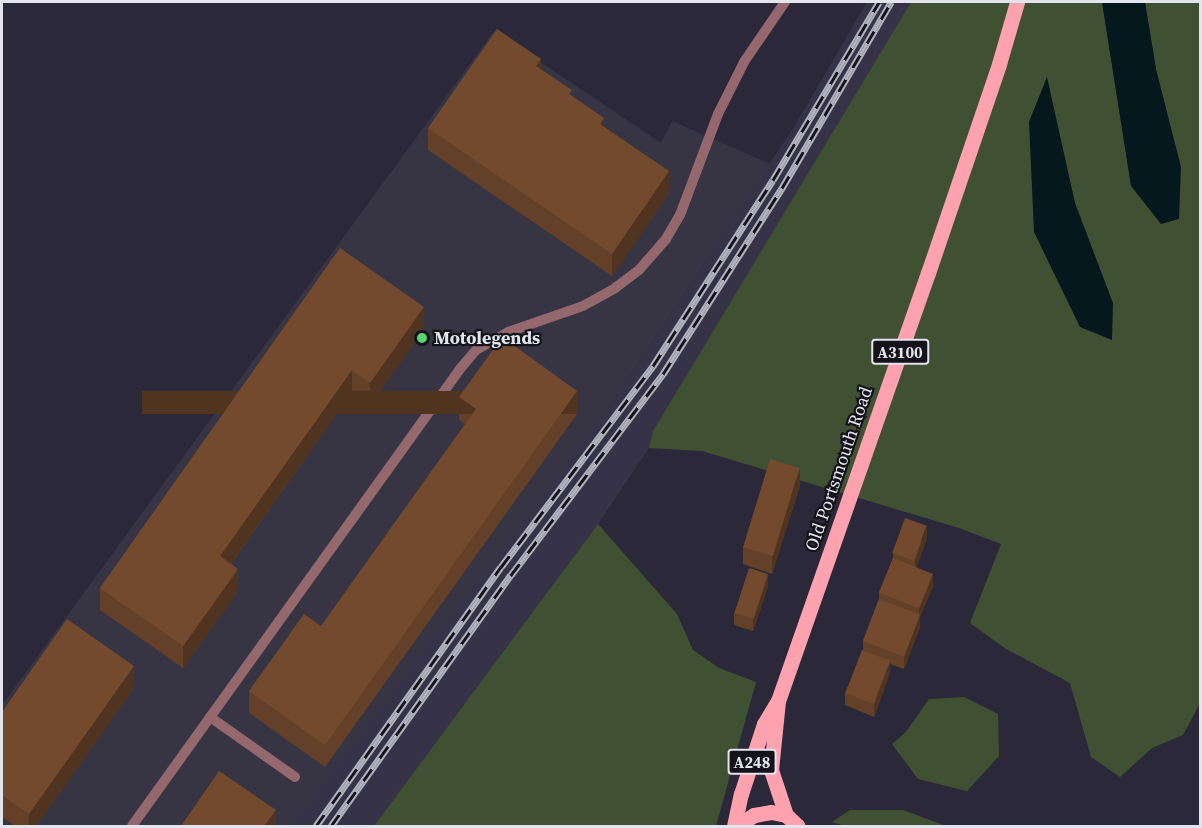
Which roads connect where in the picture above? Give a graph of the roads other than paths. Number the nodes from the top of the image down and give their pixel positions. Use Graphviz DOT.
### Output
graph roads {
  1 [pos="785,2"];
  2 [pos="1017,2"];
  3 [pos="778,701"];
  4 [pos="210,717"];
  5 [pos="295,777"];
  6 [pos="796,823"];
  7 [pos="132,826"];
  8 [pos="735,826"];
  1 -- 4 [label="lane"];
  2 -- 3 [label="main road, Old Portsmouth Road / A3100"];
  3 -- 6 [label="main road, Old Portsmouth Road / A3100"];
  3 -- 8 [label="main road, A248"];
  4 -- 5 [label="lane"];
  4 -- 7 [label="lane"];
  6 -- 8 [label="main road"];
}
